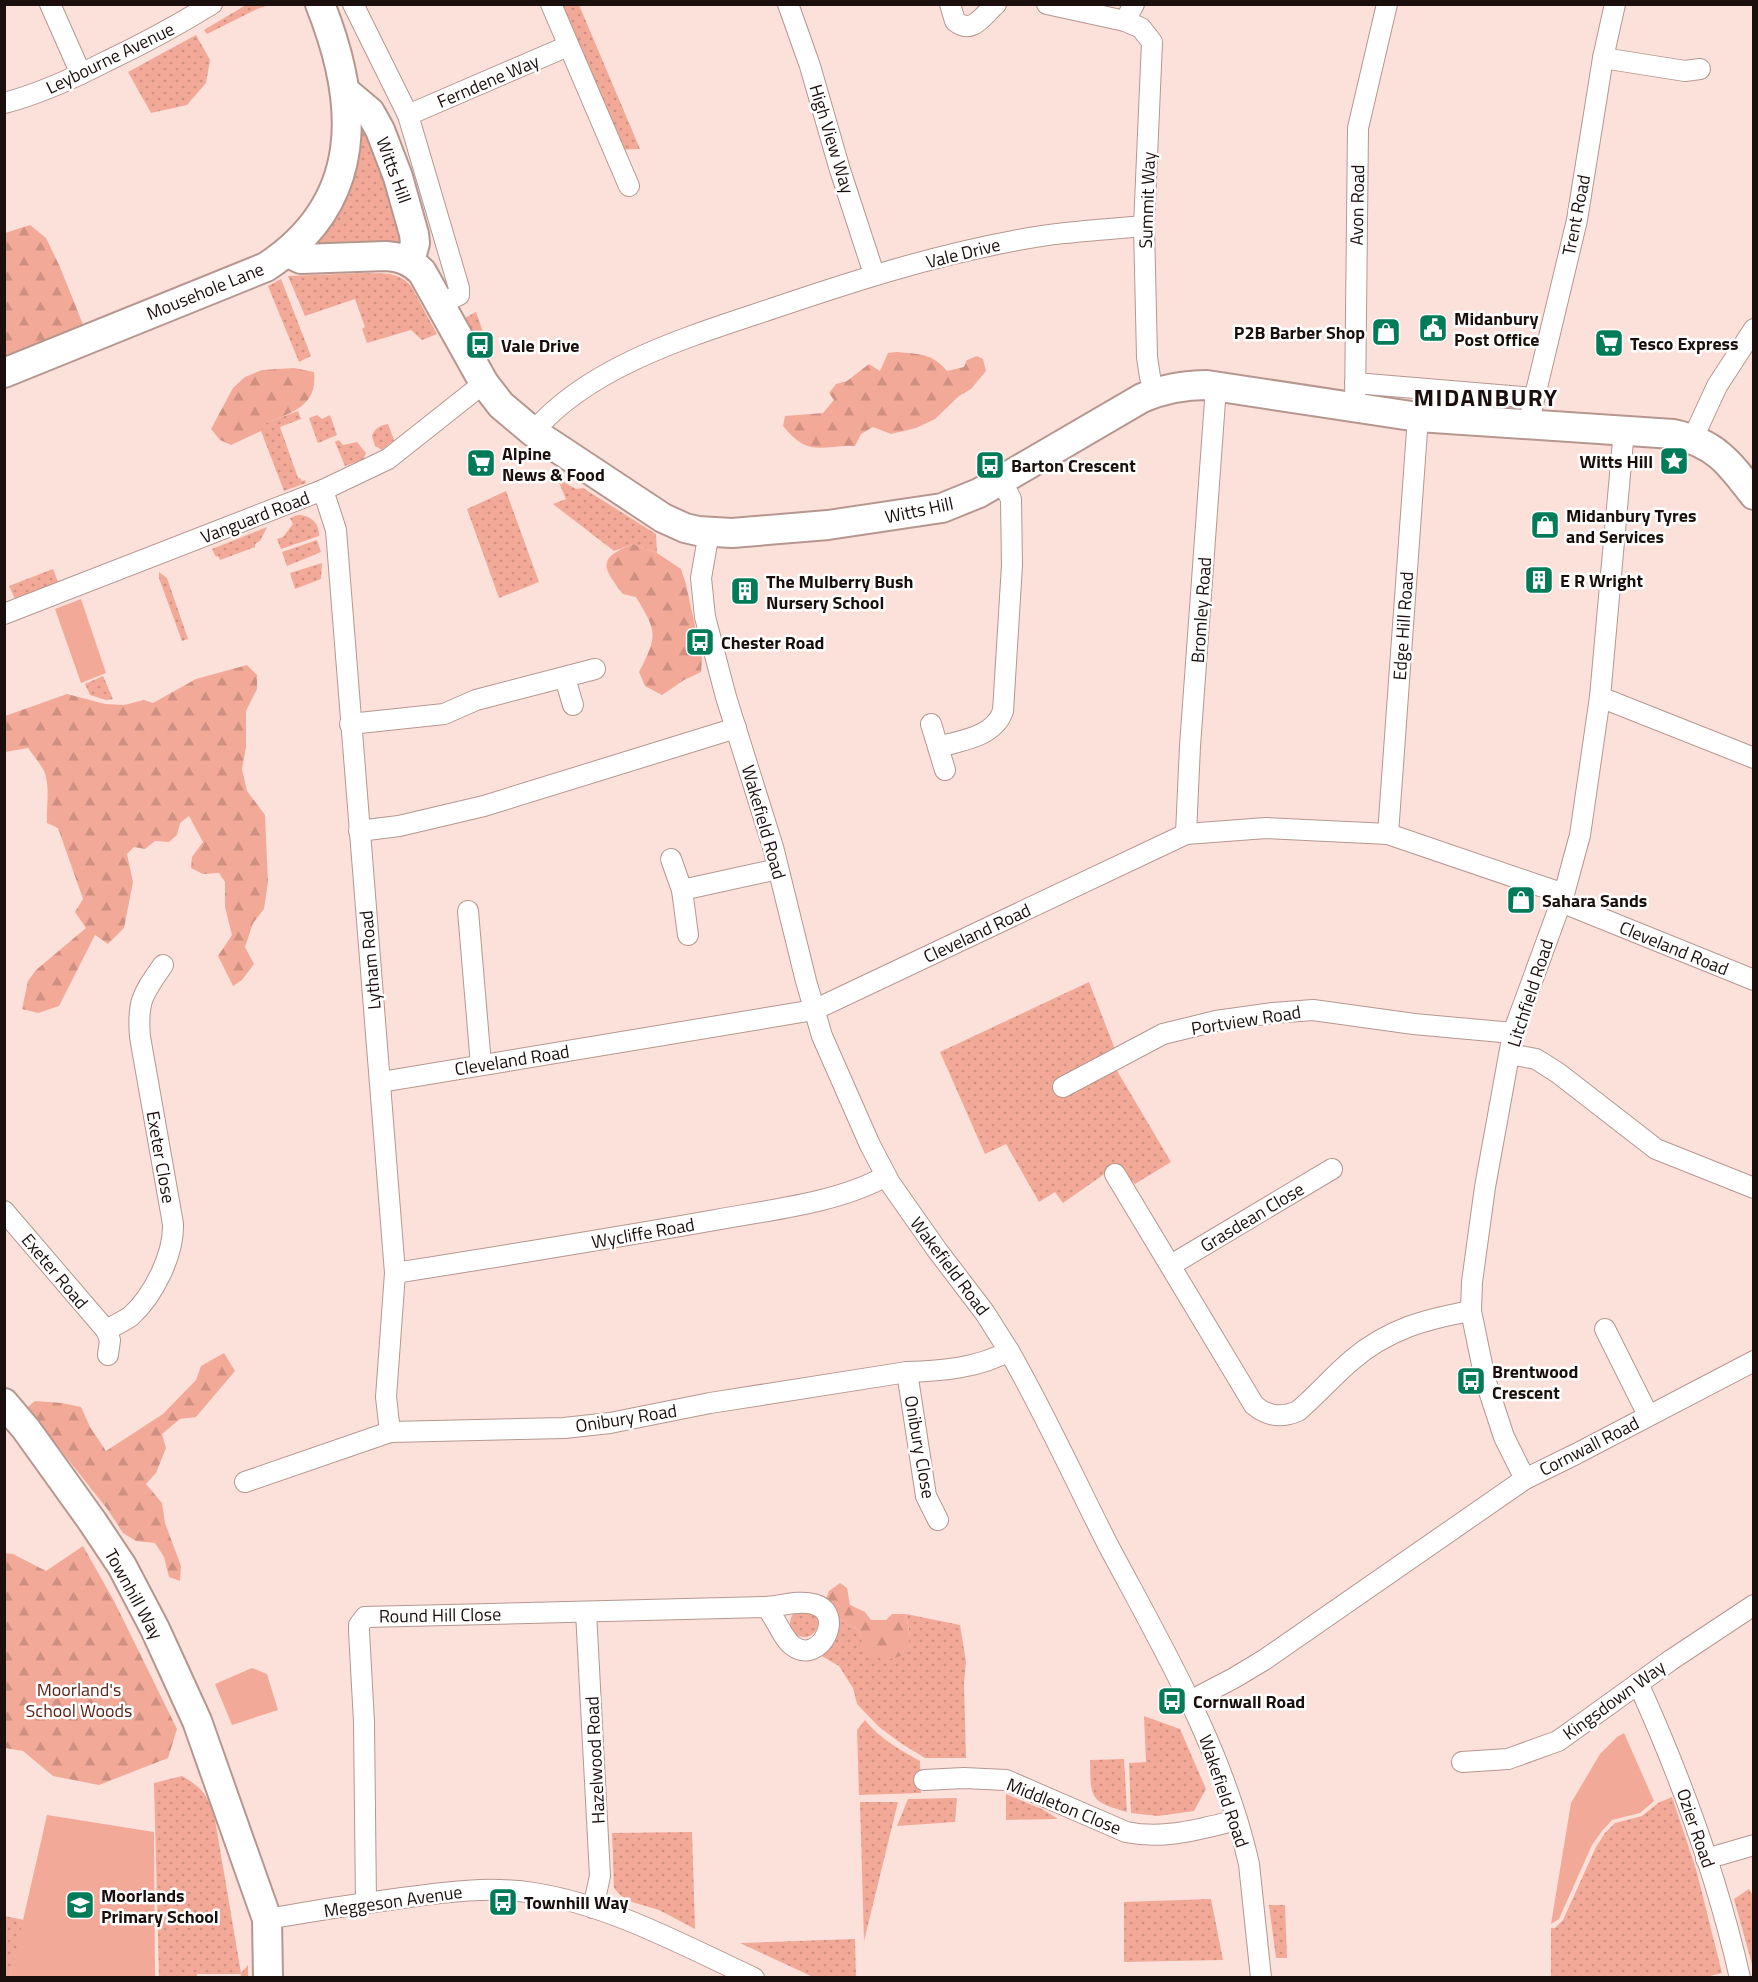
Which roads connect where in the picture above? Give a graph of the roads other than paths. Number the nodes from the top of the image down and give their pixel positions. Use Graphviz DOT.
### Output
graph roads {
  1 [pos="50,4"];
  2 [pos="212,4"];
  3 [pos="320,4"];
  4 [pos="353,4"];
  5 [pos="551,4"];
  6 [pos="788,4"];
  7 [pos="950,4"];
  8 [pos="996,4"];
  9 [pos="1047,4"];
  10 [pos="1387,4"];
  11 [pos="1615,4"];
  12 [pos="1130,13"];
  13 [pos="568,46"];
  14 [pos="1603,58"];
  15 [pos="1700,69"];
  16 [pos="81,74"];
  17 [pos="345,91"];
  18 [pos="4,103"];
  19 [pos="408,116"];
  20 [pos="629,186"];
  21 [pos="1144,226"];
  22 [pos="288,253"];
  23 [pos="410,262"];
  24 [pos="874,274"];
  25 [pos="440,304"];
  26 [pos="1754,329"];
  27 [pos="4,373"];
  28 [pos="484,382"];
  29 [pos="1216,387"];
  30 [pos="1155,393"];
  31 [pos="1355,395"];
  32 [pos="1531,411"];
  33 [pos="1418,417"];
  34 [pos="1624,430"];
  35 [pos="533,432"];
  36 [pos="1693,438"];
  37 [pos="1001,480"];
  38 [pos="323,490"];
  39 [pos="1754,495"];
  40 [pos="709,532"];
  41 [pos="4,614"];
  42 [pos="595,669"];
  43 [pos="565,678"];
  44 [pos="1600,697"];
  45 [pos="573,705"];
  46 [pos="350,724"];
  47 [pos="931,724"];
  48 [pos="736,728"];
  49 [pos="939,747"];
  50 [pos="1754,758"];
  51 [pos="945,770"];
  52 [pos="359,831"];
  53 [pos="1186,834"];
  54 [pos="1388,834"];
  55 [pos="671,859"];
  56 [pos="778,869"];
  57 [pos="682,890"];
  58 [pos="1563,898"];
  59 [pos="468,911"];
  60 [pos="688,935"];
  61 [pos="163,965"];
  62 [pos="1754,980"];
  63 [pos="814,1010"];
  64 [pos="1513,1033"];
  65 [pos="1510,1054"];
  66 [pos="481,1065"];
  67 [pos="381,1082"];
  68 [pos="1063,1087"];
  69 [pos="1332,1169"];
  70 [pos="1115,1174"];
  71 [pos="886,1176"];
  72 [pos="1754,1188"];
  73 [pos="4,1211"];
  74 [pos="1171,1265"];
  75 [pos="395,1272"];
  76 [pos="1471,1311"];
  77 [pos="1605,1329"];
  78 [pos="106,1330"];
  79 [pos="1009,1351"];
  80 [pos="108,1355"];
  81 [pos="1754,1361"];
  82 [pos="907,1372"];
  83 [pos="4,1403"];
  84 [pos="1648,1415"];
  85 [pos="390,1432"];
  86 [pos="1525,1479"];
  87 [pos="245,1482"];
  88 [pos="938,1520"];
  89 [pos="1754,1605"];
  90 [pos="766,1607"];
  91 [pos="586,1612"];
  92 [pos="1638,1683"];
  93 [pos="1190,1701"];
  94 [pos="1462,1762"];
  95 [pos="924,1780"];
  96 [pos="1238,1820"];
  97 [pos="1754,1845"];
  98 [pos="1706,1859"];
  99 [pos="366,1903"];
  100 [pos="593,1908"];
  101 [pos="267,1919"];
  102 [pos="268,1977"];
  103 [pos="754,1977"];
  104 [pos="1261,1977"];
  105 [pos="1740,1977"];
  1 -- 16 [label="street"];
  2 -- 16 [label="street, Leybourne Avenue"];
  3 -- 17 [label="street, Mousehole Lane"];
  4 -- 19 [label="street"];
  5 -- 13 [label="street"];
  6 -- 24 [label="street, High View Way"];
  7 -- 8 [label="street"];
  9 -- 12 [label="street, Summit Way"];
  10 -- 31 [label="street, Avon Road"];
  11 -- 14 [label="street, Trent Road"];
  12 -- 21 [label="street, Summit Way"];
  13 -- 19 [label="street, Ferndene Way"];
  13 -- 20 [label="street"];
  14 -- 15 [label="street"];
  14 -- 32 [label="street, Trent Road"];
  16 -- 18 [label="street, Leybourne Avenue"];
  17 -- 22 [label="street, Mousehole Lane"];
  17 -- 23 [label="street, Witts Hill"];
  19 -- 25 [label="street"];
  21 -- 24 [label="street, Vale Drive"];
  21 -- 30 [label="street, Summit Way"];
  22 -- 23 [label="street"];
  22 -- 27 [label="street, Mousehole Lane"];
  23 -- 25 [label="street, Witts Hill"];
  24 -- 35 [label="street, Vale Drive"];
  25 -- 28 [label="street, Witts Hill"];
  26 -- 36 [label="street"];
  28 -- 35 [label="street, Witts Hill"];
  28 -- 38 [label="street, Vanguard Road"];
  29 -- 30 [label="street, Witts Hill"];
  29 -- 31 [label="street, Witts Hill"];
  29 -- 53 [label="street, Bromley Road"];
  30 -- 37 [label="street, Witts Hill"];
  31 -- 32 [label="street"];
  31 -- 33 [label="street, Witts Hill"];
  32 -- 33 [label="street, Witts Hill"];
  32 -- 34 [label="street, Witts Hill"];
  33 -- 54 [label="street, Edge Hill Road"];
  34 -- 36 [label="street, Witts Hill"];
  34 -- 44 [label="street, Litchfield Road"];
  35 -- 40 [label="street, Witts Hill"];
  36 -- 39 [label="street, Witts Hill"];
  37 -- 40 [label="street, Witts Hill"];
  37 -- 49 [label="street"];
  38 -- 41 [label="street, Vanguard Road"];
  38 -- 46 [label="street, Lytham Road"];
  40 -- 48 [label="street, Wakefield Road"];
  42 -- 43 [label="street"];
  43 -- 45 [label="street"];
  43 -- 46 [label="street"];
  44 -- 50 [label="street"];
  44 -- 58 [label="street, Litchfield Road"];
  46 -- 52 [label="street, Lytham Road"];
  47 -- 49 [label="street"];
  48 -- 52 [label="street"];
  48 -- 56 [label="street, Wakefield Road"];
  49 -- 51 [label="street"];
  52 -- 67 [label="street, Lytham Road"];
  53 -- 54 [label="street, Cleveland Road"];
  53 -- 63 [label="street, Cleveland Road"];
  54 -- 58 [label="street, Cleveland Road"];
  55 -- 57 [label="street"];
  56 -- 57 [label="street"];
  56 -- 63 [label="street, Wakefield Road"];
  57 -- 60 [label="street"];
  58 -- 62 [label="street, Cleveland Road"];
  58 -- 64 [label="street, Litchfield Road"];
  59 -- 66 [label="street"];
  61 -- 78 [label="street, Exeter Close"];
  63 -- 66 [label="street, Cleveland Road"];
  63 -- 71 [label="street, Wakefield Road"];
  64 -- 65 [label="street, Litchfield Road"];
  64 -- 68 [label="street, Portview Road"];
  65 -- 72 [label="street"];
  65 -- 76 [label="street, Litchfield Road"];
  66 -- 67 [label="street, Cleveland Road"];
  67 -- 75 [label="street, Lytham Road"];
  69 -- 74 [label="street, Grasdean Close"];
  70 -- 74 [label="street"];
  71 -- 75 [label="street, Wycliffe Road"];
  71 -- 79 [label="street, Wakefield Road"];
  73 -- 78 [label="street, Exeter Road"];
  74 -- 76 [label="street"];
  75 -- 85 [label="street, Lytham Road"];
  76 -- 86 [label="street, Litchfield Road"];
  77 -- 84 [label="street"];
  78 -- 80 [label="street"];
  79 -- 82 [label="street, Onibury Road"];
  79 -- 93 [label="street, Wakefield Road"];
  81 -- 84 [label="street, Cornwall Road"];
  82 -- 85 [label="street, Onibury Road"];
  82 -- 88 [label="street, Onibury Close"];
  83 -- 101 [label="street, Townhill Way"];
  84 -- 86 [label="street, Cornwall Road"];
  85 -- 87 [label="street, Onibury Road"];
  86 -- 93 [label="street, Cornwall Road"];
  89 -- 92 [label="street, Kingsdown Way"];
  90 -- 91 [label="street, Round Hill Close"];
  91 -- 99 [label="street, Round Hill Close"];
  91 -- 100 [label="street, Hazelwood Road"];
  92 -- 94 [label="street, Kingsdown Way"];
  92 -- 98 [label="street, Ozier Road"];
  93 -- 96 [label="street, Wakefield Road"];
  95 -- 96 [label="street, Middleton Close"];
  96 -- 104 [label="street, Wakefield Road"];
  97 -- 98 [label="street"];
  98 -- 105 [label="street, Ozier Road"];
  99 -- 100 [label="street, Meggeson Avenue"];
  99 -- 101 [label="street, Meggeson Avenue"];
  100 -- 103 [label="street, Meggeson Avenue"];
  101 -- 102 [label="street, Townhill Way"];
}
